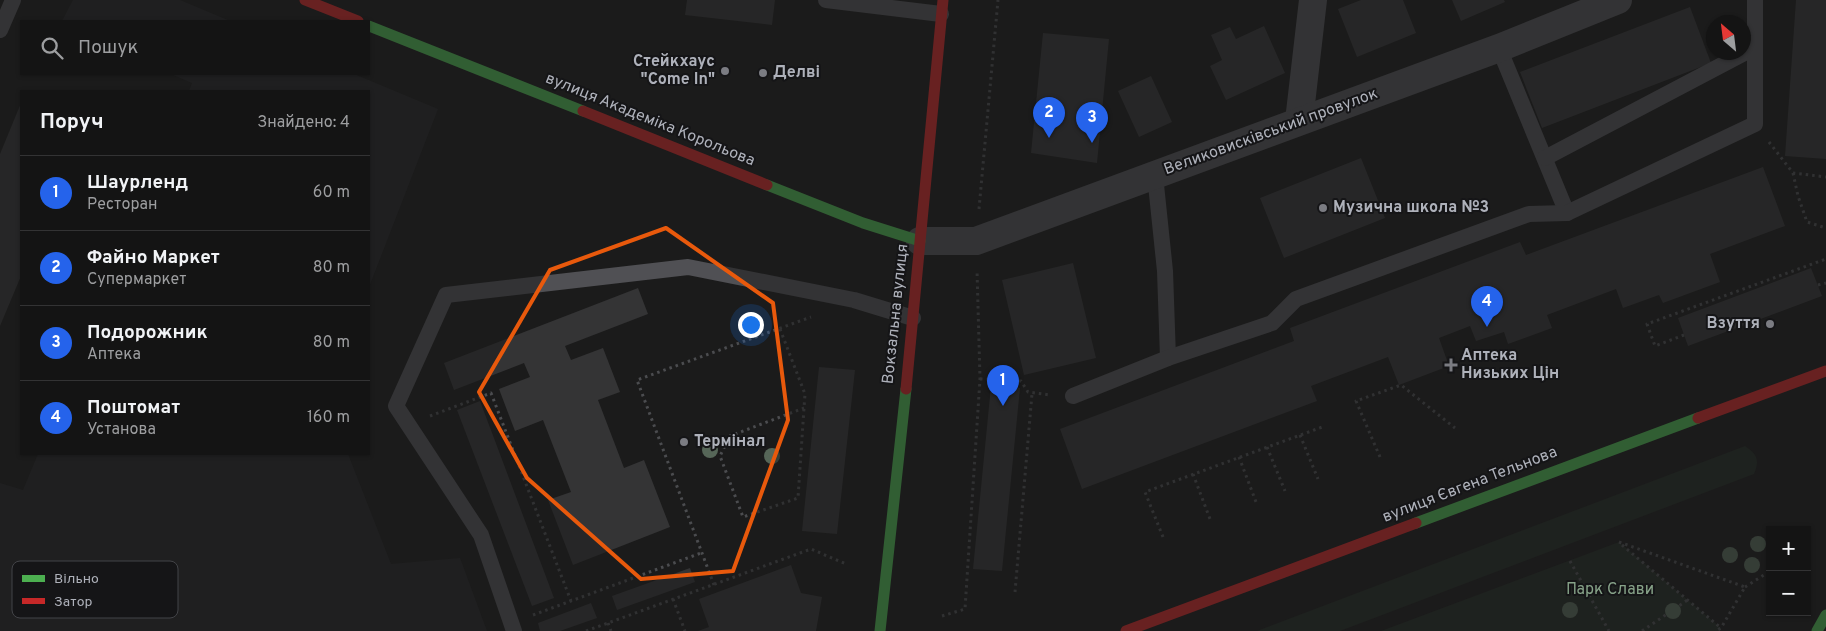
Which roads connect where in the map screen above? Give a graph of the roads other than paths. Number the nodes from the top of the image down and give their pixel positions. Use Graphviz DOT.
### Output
graph roads {
  1 [pos="13,0"];
  2 [pos="305,0"];
  3 [pos="826,0"];
  4 [pos="1313,0"];
  5 [pos="1618,0"];
  6 [pos="1755,0"];
  7 [pos="942,7"];
  8 [pos="355,20"];
  9 [pos="370,26"];
  10 [pos="0,30"];
  11 [pos="1499,48"];
  12 [pos="1754,48"];
  13 [pos="1299,121"];
  14 [pos="1544,158"];
  15 [pos="1155,175"];
  16 [pos="1567,213"];
  17 [pos="920,241"];
  18 [pos="913,318"];
  19 [pos="1168,358"];
  20 [pos="1826,371"];
  21 [pos="1073,396"];
  22 [pos="1826,615"];
  23 [pos="512,627"];
  24 [pos="880,631"];
  25 [pos="1126,631"];
  26 [pos="1817,631"];
  1 -- 10 [label="lane"];
  2 -- 8 [label="main road"];
  3 -- 7 [label="lane"];
  4 -- 13 [label="street"];
  5 -- 11 [label="street, Великовисківський провулок"];
  6 -- 12 [label="lane"];
  7 -- 17 [label="main road, Вокзальна вулиця"];
  9 -- 17 [label="main road, вулиця Академіка Корольова"];
  11 -- 13 [label="street, Великовисківський провулок"];
  11 -- 14 [label="lane"];
  12 -- 14 [label="lane"];
  12 -- 16 [label="lane"];
  13 -- 15 [label="street, Великовисківський провулок"];
  14 -- 16 [label="lane"];
  15 -- 17 [label="street, Великовисківський провулок"];
  15 -- 19 [label="lane"];
  16 -- 19 [label="lane"];
  17 -- 18 [label="main road, Вокзальна вулиця"];
  18 -- 23 [label="lane"];
  18 -- 24 [label="main road, Вокзальна вулиця"];
  19 -- 21 [label="lane"];
  20 -- 25 [label="main road, вулиця Євгена Тельнова"];
  22 -- 26 [label="main road"];
}
